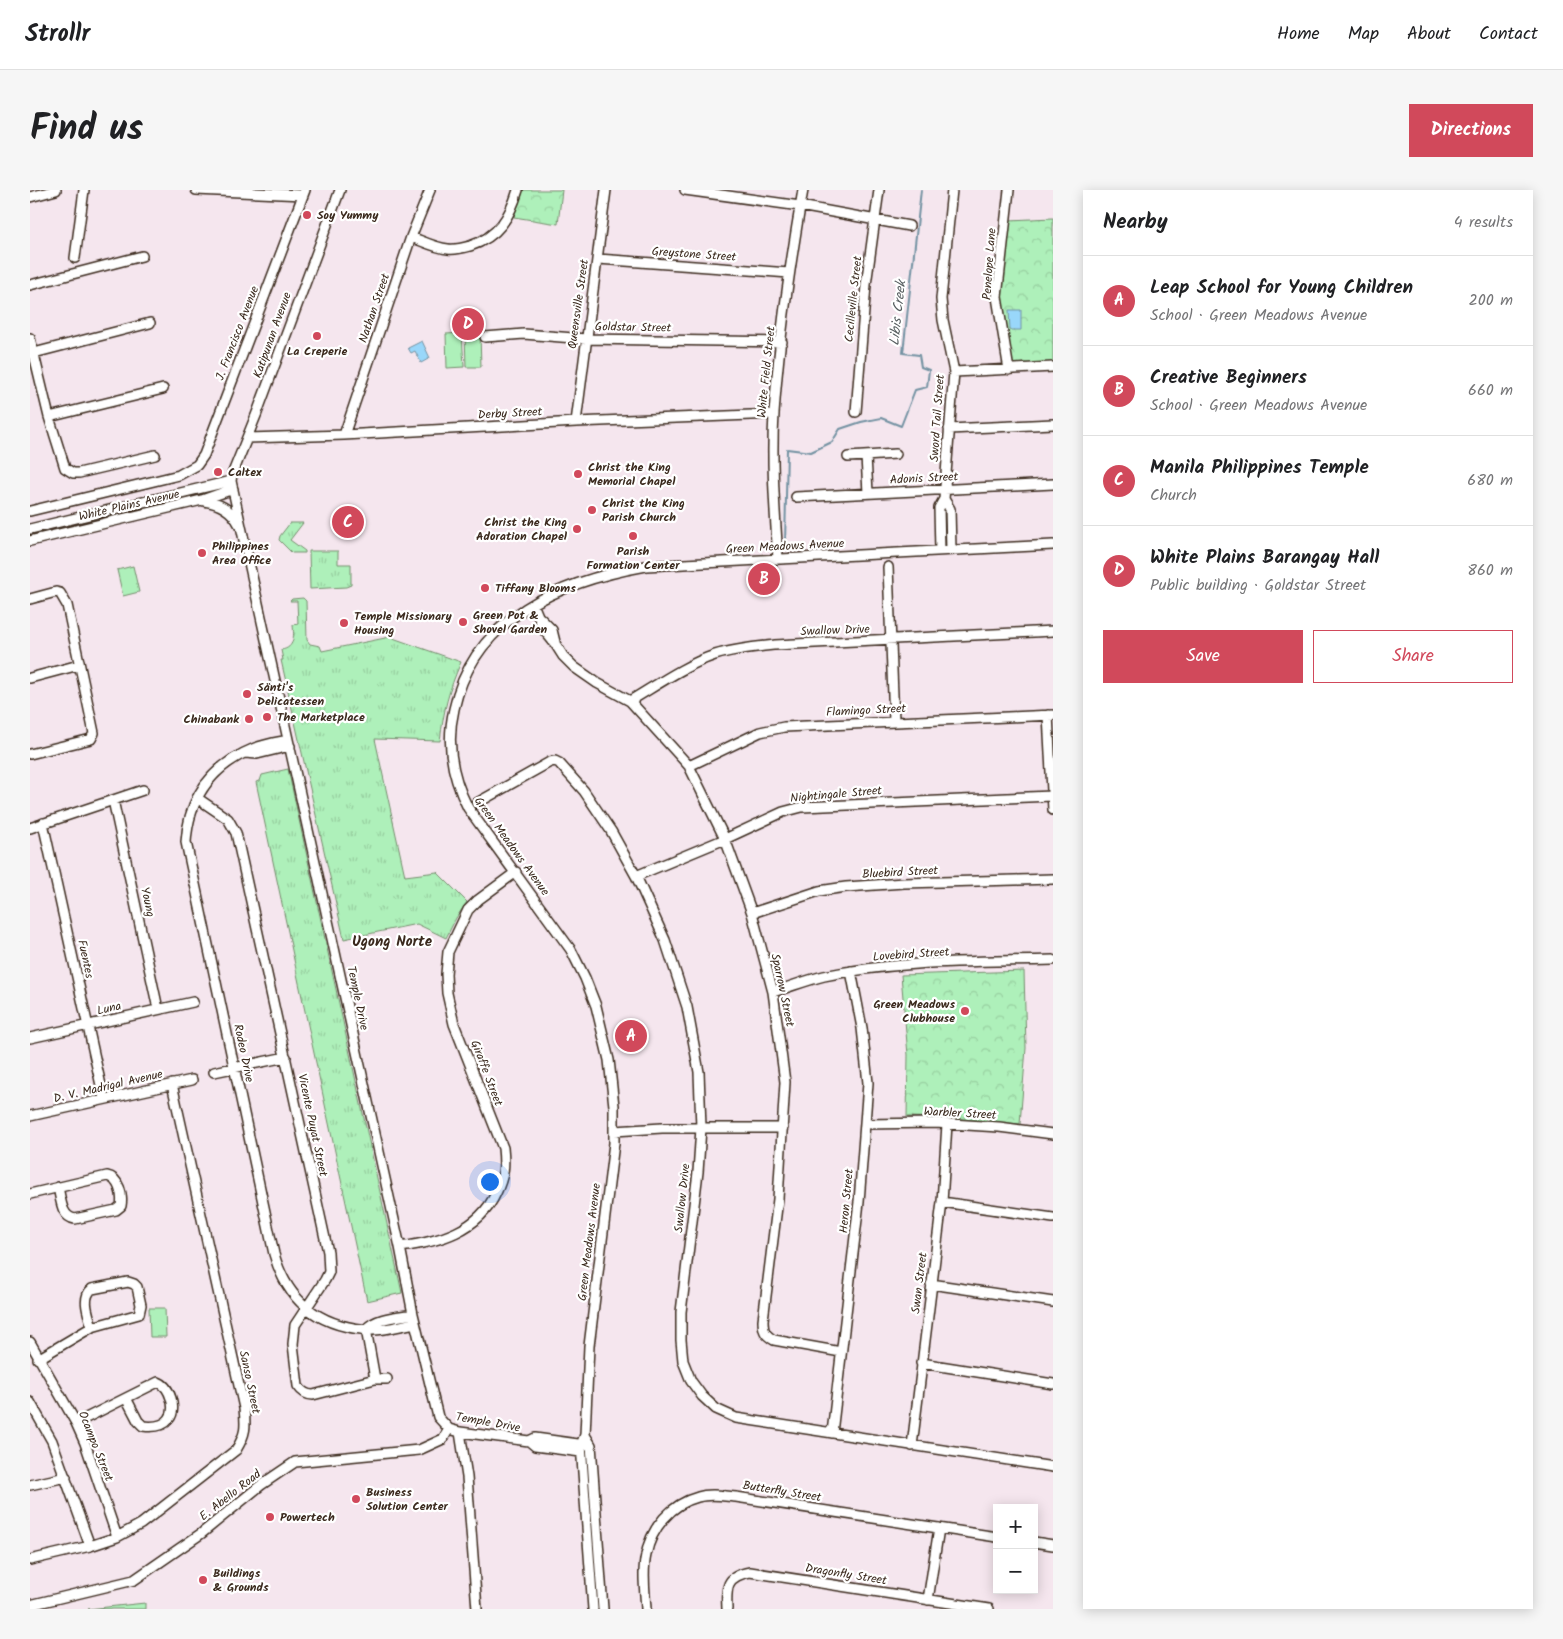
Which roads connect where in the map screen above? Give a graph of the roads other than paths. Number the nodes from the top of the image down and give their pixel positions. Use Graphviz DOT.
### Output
graph roads {
  1 [pos="56,190"];
  2 [pos="84,190"];
  3 [pos="196,190"];
  4 [pos="340,190"];
  5 [pos="430,190"];
  6 [pos="518,190"];
  7 [pos="606,190"];
  8 [pos="685,190"];
  9 [pos="803,190"];
  10 [pos="879,190"];
  11 [pos="952,190"];
  12 [pos="1009,190"];
  13 [pos="304,192"];
  14 [pos="30,196"];
  15 [pos="800,206"];
  16 [pos="875,219"];
  17 [pos="909,226"];
  18 [pos="411,237"];
  19 [pos="142,256"];
  20 [pos="75,258"];
  21 [pos="598,259"];
  22 [pos="789,273"];
  23 [pos="30,285"];
  24 [pos="150,323"];
  25 [pos="485,336"];
  26 [pos="30,338"];
  27 [pos="586,339"];
  28 [pos="782,342"];
  29 [pos="32,353"];
  30 [pos="1053,367"];
  31 [pos="1009,370"];
  32 [pos="954,372"];
  33 [pos="163,389"];
  34 [pos="856,412"];
  35 [pos="774,414"];
  36 [pos="49,417"];
  37 [pos="576,422"];
  38 [pos="1053,424"];
  39 [pos="949,429"];
  40 [pos="344,435"];
  41 [pos="247,438"];
  42 [pos="896,454"];
  43 [pos="155,455"];
  44 [pos="866,456"];
  45 [pos="848,457"];
  46 [pos="1053,484"];
  47 [pos="232,485"];
  48 [pos="943,489"];
  49 [pos="868,493"];
  50 [pos="796,497"];
  51 [pos="944,499"];
  52 [pos="202,500"];
  53 [pos="30,511"];
  54 [pos="30,529"];
  55 [pos="243,531"];
  56 [pos="30,541"];
  57 [pos="1053,545"];
  58 [pos="951,550"];
  59 [pos="940,551"];
  60 [pos="778,559"];
  61 [pos="888,567"];
  62 [pos="30,599"];
  63 [pos="533,604"];
  64 [pos="1053,631"];
  65 [pos="891,640"];
  66 [pos="79,665"];
  67 [pos="30,678"];
  68 [pos="630,700"];
  69 [pos="1051,715"];
  70 [pos="894,721"];
  71 [pos="289,743"];
  72 [pos="30,754"];
  73 [pos="689,766"];
  74 [pos="143,790"];
  75 [pos="1052,796"];
  76 [pos="197,798"];
  77 [pos="113,800"];
  78 [pos="477,803"];
  79 [pos="1053,810"];
  80 [pos="43,823"];
  81 [pos="30,828"];
  82 [pos="725,839"];
  83 [pos="516,872"];
  84 [pos="636,876"];
  85 [pos="1053,879"];
  86 [pos="752,913"];
  87 [pos="1053,960"];
  88 [pos="851,971"];
  89 [pos="773,992"];
  90 [pos="192,1002"];
  91 [pos="158,1010"];
  92 [pos="88,1026"];
  93 [pos="30,1038"];
  94 [pos="286,1057"];
  95 [pos="235,1068"];
  96 [pos="214,1072"];
  97 [pos="192,1080"];
  98 [pos="172,1084"];
  99 [pos="104,1099"];
  100 [pos="30,1116"];
  101 [pos="864,1124"];
  102 [pos="947,1124"];
  103 [pos="614,1128"];
  104 [pos="701,1128"];
  105 [pos="783,1128"];
  106 [pos="1053,1134"];
  107 [pos="58,1188"];
  108 [pos="30,1194"];
  109 [pos="942,1202"];
  110 [pos="1053,1218"];
  111 [pos="400,1247"];
  112 [pos="931,1284"];
  113 [pos="1053,1302"];
  114 [pos="306,1308"];
  115 [pos="414,1318"];
  116 [pos="92,1327"];
  117 [pos="366,1329"];
  118 [pos="30,1342"];
  119 [pos="841,1352"];
  120 [pos="38,1359"];
  121 [pos="921,1363"];
  122 [pos="375,1379"];
  123 [pos="387,1379"];
  124 [pos="1053,1384"];
  125 [pos="126,1398"];
  126 [pos="32,1407"];
  127 [pos="76,1423"];
  128 [pos="449,1429"];
  129 [pos="460,1432"];
  130 [pos="832,1433"];
  131 [pos="585,1435"];
  132 [pos="591,1444"];
  133 [pos="912,1446"];
  134 [pos="581,1448"];
  135 [pos="1053,1467"];
  136 [pos="66,1477"];
  137 [pos="30,1485"];
  138 [pos="596,1512"];
  139 [pos="586,1513"];
  140 [pos="939,1528"];
  141 [pos="993,1536"];
  142 [pos="117,1537"];
  143 [pos="1038,1543"];
  144 [pos="1053,1545"];
  145 [pos="90,1546"];
  146 [pos="30,1560"];
  147 [pos="591,1583"];
  148 [pos="601,1583"];
  149 [pos="928,1600"];
  150 [pos="30,1604"];
  151 [pos="477,1609"];
  152 [pos="593,1609"];
  153 [pos="603,1609"];
  154 [pos="646,1609"];
  155 [pos="727,1609"];
  156 [pos="989,1609"];
  1 -- 14 [label="street"];
  2 -- 20 [label="street"];
  3 -- 13 [label="street"];
  4 -- 41 [label="street, Katipunan Avenue"];
  5 -- 18 [label="street, Nathan Street"];
  6 -- 18 [label="street"];
  7 -- 21 [label="street, Queensville Street"];
  8 -- 15 [label="street"];
  9 -- 15 [label="street, White Field Street"];
  10 -- 16 [label="street, Cecilleville Street"];
  11 -- 32 [label="street, Sword Tail Street"];
  12 -- 31 [label="street, Penelope Lane"];
  13 -- 53 [label="street, J. Francisco Avenue"];
  15 -- 16 [label="street"];
  15 -- 22 [label="street, White Field Street"];
  16 -- 17 [label="street"];
  16 -- 34 [label="street, Cecilleville Street"];
  18 -- 40 [label="street, Nathan Street"];
  19 -- 23 [label="street"];
  21 -- 22 [label="street, Greystone Street"];
  21 -- 27 [label="street, Queensville Street"];
  22 -- 28 [label="street, White Field Street"];
  24 -- 29 [label="street"];
  25 -- 27 [label="street, Goldstar Street"];
  26 -- 29 [label="street"];
  27 -- 28 [label="street, Goldstar Street"];
  27 -- 37 [label="street, Queensville Street"];
  28 -- 35 [label="street, White Field Street"];
  29 -- 36 [label="street"];
  30 -- 31 [label="street"];
  31 -- 32 [label="street"];
  32 -- 39 [label="street, Sword Tail Street"];
  33 -- 36 [label="street"];
  35 -- 37 [label="street, Derby Street"];
  35 -- 60 [label="street, White Field Street"];
  36 -- 43 [label="street"];
  37 -- 40 [label="street, Derby Street"];
  38 -- 39 [label="street"];
  39 -- 48 [label="street, Sword Tail Street"];
  40 -- 41 [label="street, Derby Street"];
  41 -- 47 [label="street, Katipunan Avenue"];
  42 -- 44 [label="street"];
  44 -- 45 [label="street"];
  44 -- 49 [label="street"];
  46 -- 48 [label="street, Adonis Street"];
  47 -- 52 [label="street, White Plains Avenue"];
  47 -- 54 [label="street, White Plains Avenue"];
  47 -- 55 [label="street, Temple Drive"];
  48 -- 49 [label="street, Adonis Street"];
  48 -- 51 [label="street, Sword Tail Street"];
  49 -- 50 [label="street, Adonis Street"];
  51 -- 58 [label="street, Sword Tail Street"];
  51 -- 59 [label="street, Sword Tail Street"];
  52 -- 55 [label="street"];
  52 -- 56 [label="street, White Plains Avenue"];
  55 -- 71 [label="street, Temple Drive"];
  57 -- 58 [label="street, Green Meadows Avenue"];
  58 -- 59 [label="street, Green Meadows Avenue"];
  59 -- 60 [label="street, Green Meadows Avenue"];
  60 -- 63 [label="street, Green Meadows Avenue"];
  61 -- 65 [label="street"];
  62 -- 66 [label="street"];
  63 -- 68 [label="street, Sparrow Street"];
  63 -- 83 [label="street, Green Meadows Avenue"];
  64 -- 65 [label="street, Swallow Drive"];
  65 -- 68 [label="street, Swallow Drive"];
  65 -- 70 [label="street"];
  66 -- 67 [label="street"];
  66 -- 72 [label="street"];
  68 -- 73 [label="street, Sparrow Street"];
  69 -- 70 [label="street, Flamingo Street"];
  69 -- 75 [label="street"];
  70 -- 73 [label="street, Flamingo Street"];
  71 -- 76 [label="street, Rodeo Drive"];
  71 -- 111 [label="street, Temple Drive"];
  73 -- 82 [label="street, Sparrow Street"];
  74 -- 77 [label="street"];
  75 -- 79 [label="street"];
  75 -- 82 [label="street, Nightingale Street"];
  76 -- 94 [label="street, Vicente Puyat Street"];
  76 -- 95 [label="street, Rodeo Drive"];
  77 -- 80 [label="street"];
  77 -- 91 [label="street, Young"];
  78 -- 84 [label="street, Swallow Drive"];
  80 -- 81 [label="street"];
  80 -- 92 [label="street, Fuentes"];
  82 -- 84 [label="street, Nightingale Street"];
  82 -- 86 [label="street, Sparrow Street"];
  83 -- 103 [label="street, Green Meadows Avenue"];
  83 -- 111 [label="street, Giraffe Street"];
  84 -- 104 [label="street, Swallow Drive"];
  85 -- 86 [label="street, Bluebird Street"];
  86 -- 89 [label="street, Sparrow Street"];
  87 -- 88 [label="street, Lovebird Street"];
  88 -- 89 [label="street, Lovebird Street"];
  88 -- 101 [label="street, Heron Street"];
  89 -- 105 [label="street, Sparrow Street"];
  90 -- 91 [label="street, Luna"];
  91 -- 92 [label="street, Luna"];
  92 -- 93 [label="street, Luna"];
  92 -- 99 [label="street, Fuentes"];
  94 -- 95 [label="street"];
  94 -- 114 [label="street, Vicente Puyat Street"];
  95 -- 96 [label="street"];
  95 -- 114 [label="street, Rodeo Drive"];
  97 -- 98 [label="street, D. V. Madrigal Avenue"];
  98 -- 99 [label="street, D. V. Madrigal Avenue"];
  98 -- 142 [label="street, Sanso Street"];
  99 -- 100 [label="street, D. V. Madrigal Avenue"];
  101 -- 102 [label="street, Warbler Street"];
  101 -- 119 [label="street, Heron Street"];
  102 -- 106 [label="street, Warbler Street"];
  102 -- 109 [label="street, Swan Street"];
  103 -- 104 [label="street"];
  103 -- 131 [label="street, Green Meadows Avenue"];
  104 -- 105 [label="street"];
  104 -- 130 [label="street, Swallow Drive"];
  105 -- 119 [label="street, Sparrow Street"];
  107 -- 107 [label="street"];
  107 -- 108 [label="street"];
  109 -- 110 [label="street"];
  109 -- 112 [label="street, Swan Street"];
  111 -- 115 [label="street, Temple Drive"];
  112 -- 113 [label="street"];
  112 -- 121 [label="street, Swan Street"];
  114 -- 117 [label="street, Rodeo Drive"];
  114 -- 122 [label="street, Vicente Puyat Street"];
  115 -- 117 [label="street, Rodeo Drive"];
  115 -- 128 [label="street, Temple Drive"];
  116 -- 116 [label="street"];
  116 -- 120 [label="street"];
  117 -- 122 [label="street"];
  118 -- 120 [label="street, Ocampo Street"];
  119 -- 130 [label="street, Heron Street"];
  120 -- 127 [label="street, Ocampo Street"];
  121 -- 124 [label="street"];
  121 -- 133 [label="street, Swan Street"];
  122 -- 123 [label="street, Vicente Puyat Street"];
  125 -- 125 [label="street"];
  125 -- 127 [label="street"];
  126 -- 136 [label="street"];
  127 -- 142 [label="street, Ocampo Street"];
  128 -- 129 [label="street, Temple Drive"];
  128 -- 150 [label="street, E. Abello Road"];
  129 -- 134 [label="street, Temple Drive"];
  129 -- 151 [label="street"];
  130 -- 133 [label="street, Swallow Drive"];
  131 -- 132 [label="street"];
  131 -- 134 [label="street, Green Meadows Avenue"];
  132 -- 134 [label="street, Temple Drive"];
  132 -- 138 [label="street"];
  133 -- 135 [label="street, Swallow Drive"];
  134 -- 139 [label="street, Green Meadows Avenue"];
  136 -- 137 [label="street"];
  136 -- 145 [label="street"];
  138 -- 139 [label="street"];
  138 -- 148 [label="street"];
  139 -- 147 [label="street, Green Meadows Avenue"];
  140 -- 141 [label="street, Butterfly Street"];
  140 -- 149 [label="street"];
  140 -- 154 [label="street, Butterfly Street"];
  142 -- 145 [label="street, Sanso Street"];
  143 -- 144 [label="street"];
  145 -- 146 [label="street, Sanso Street"];
  147 -- 148 [label="street"];
  147 -- 152 [label="street, Green Meadows Avenue"];
  148 -- 153 [label="street"];
  149 -- 155 [label="street, Dragonfly Street"];
  149 -- 156 [label="street, Dragonfly Street"];
}
